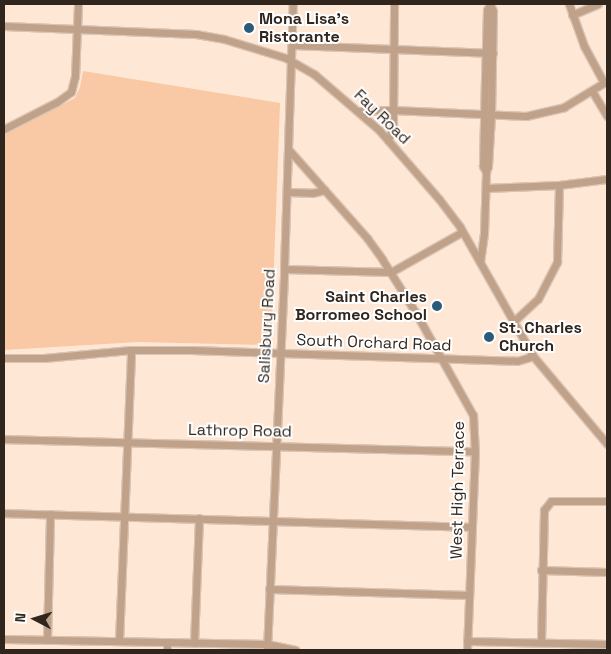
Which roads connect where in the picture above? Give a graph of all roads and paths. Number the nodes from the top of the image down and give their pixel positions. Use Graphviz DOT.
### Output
graph roads {
  1 [pos="78,4"];
  2 [pos="293,4"];
  3 [pos="394,4"];
  4 [pos="490,4"];
  5 [pos="569,4"];
  6 [pos="598,4"];
  7 [pos="572,15"];
  8 [pos="4,26"];
  9 [pos="77,29"];
  10 [pos="293,45"];
  11 [pos="393,50"];
  12 [pos="489,53"];
  13 [pos="292,60"];
  14 [pos="606,82"];
  15 [pos="592,92"];
  16 [pos="393,110"];
  17 [pos="359,111"];
  18 [pos="488,114"];
  19 [pos="607,116"];
  20 [pos="4,129"];
  21 [pos="388,140"];
  22 [pos="289,150"];
  23 [pos="607,179"];
  24 [pos="559,185"];
  25 [pos="486,188"];
  26 [pos="325,190"];
  27 [pos="287,192"];
  28 [pos="462,232"];
  29 [pos="480,263"];
  30 [pos="284,269"];
  31 [pos="391,272"];
  32 [pos="513,322"];
  33 [pos="131,350"];
  34 [pos="280,354"];
  35 [pos="533,356"];
  36 [pos="4,358"];
  37 [pos="442,358"];
  38 [pos="4,439"];
  39 [pos="127,441"];
  40 [pos="607,444"];
  41 [pos="276,445"];
  42 [pos="475,451"];
  43 [pos="607,501"];
  44 [pos="4,512"];
  45 [pos="50,514"];
  46 [pos="124,516"];
  47 [pos="199,518"];
  48 [pos="272,521"];
  49 [pos="472,527"];
  50 [pos="542,570"];
  51 [pos="607,572"];
  52 [pos="269,589"];
  53 [pos="469,595"];
  54 [pos="4,639"];
  55 [pos="47,640"];
  56 [pos="119,641"];
  57 [pos="467,641"];
  58 [pos="541,642"];
  59 [pos="194,643"];
  60 [pos="607,644"];
  61 [pos="167,646"];
  62 [pos="267,647"];
  63 [pos="294,650"];
  64 [pos="467,650"];
  1 -- 9 [label="street"];
  2 -- 10 [label="street, Salisbury Road"];
  3 -- 11 [label="street"];
  4 -- 12 [label="street"];
  5 -- 7 [label="street"];
  6 -- 7 [label="street"];
  7 -- 14 [label="street"];
  8 -- 9 [label="street, Fay Road"];
  9 -- 13 [label="street, Fay Road"];
  9 -- 20 [label="street"];
  10 -- 11 [label="street"];
  10 -- 13 [label="street, Salisbury Road"];
  11 -- 12 [label="street"];
  11 -- 16 [label="street"];
  12 -- 18 [label="street"];
  13 -- 17 [label="street, Fay Road"];
  13 -- 22 [label="street, Salisbury Road"];
  14 -- 15 [label="street"];
  15 -- 18 [label="street"];
  15 -- 19 [label="street"];
  16 -- 17 [label="street"];
  16 -- 18 [label="street"];
  16 -- 21 [label="street"];
  17 -- 21 [label="street, Fay Road"];
  18 -- 25 [label="street"];
  21 -- 28 [label="street, Fay Road"];
  22 -- 26 [label="street, West High Terrace"];
  22 -- 27 [label="street, Salisbury Road"];
  23 -- 24 [label="street"];
  24 -- 25 [label="street"];
  24 -- 32 [label="street"];
  25 -- 29 [label="street"];
  26 -- 27 [label="street"];
  26 -- 31 [label="street, West High Terrace"];
  27 -- 30 [label="street, Salisbury Road"];
  28 -- 29 [label="street, Fay Road"];
  28 -- 31 [label="street"];
  29 -- 32 [label="street, Fay Road"];
  30 -- 31 [label="street"];
  30 -- 34 [label="street, Salisbury Road"];
  31 -- 37 [label="street, West High Terrace"];
  32 -- 35 [label="street, Fay Road"];
  33 -- 34 [label="street, South Orchard Road"];
  33 -- 36 [label="street, South Orchard Road"];
  33 -- 39 [label="street"];
  34 -- 37 [label="street, South Orchard Road"];
  34 -- 41 [label="street, Salisbury Road"];
  35 -- 37 [label="street, South Orchard Road"];
  35 -- 40 [label="street, Fay Road"];
  37 -- 42 [label="street, West High Terrace"];
  38 -- 39 [label="street, Lathrop Road"];
  39 -- 41 [label="street, Lathrop Road"];
  39 -- 46 [label="street"];
  41 -- 42 [label="street, Lathrop Road"];
  41 -- 48 [label="street, Salisbury Road"];
  42 -- 49 [label="street, West High Terrace"];
  43 -- 50 [label="street"];
  44 -- 45 [label="street"];
  45 -- 46 [label="street"];
  45 -- 55 [label="street"];
  46 -- 47 [label="street"];
  46 -- 56 [label="street"];
  47 -- 48 [label="street"];
  47 -- 59 [label="street"];
  48 -- 49 [label="street"];
  48 -- 52 [label="street, Salisbury Road"];
  49 -- 53 [label="street, West High Terrace"];
  50 -- 51 [label="street"];
  50 -- 58 [label="street"];
  52 -- 53 [label="street"];
  52 -- 62 [label="street, Salisbury Road"];
  53 -- 57 [label="street, West High Terrace"];
  54 -- 55 [label="street"];
  55 -- 56 [label="street"];
  56 -- 61 [label="street"];
  57 -- 58 [label="street"];
  57 -- 64 [label="street, West High Terrace"];
  58 -- 60 [label="street"];
  59 -- 61 [label="street"];
  59 -- 62 [label="street"];
  62 -- 63 [label="street"];
}
